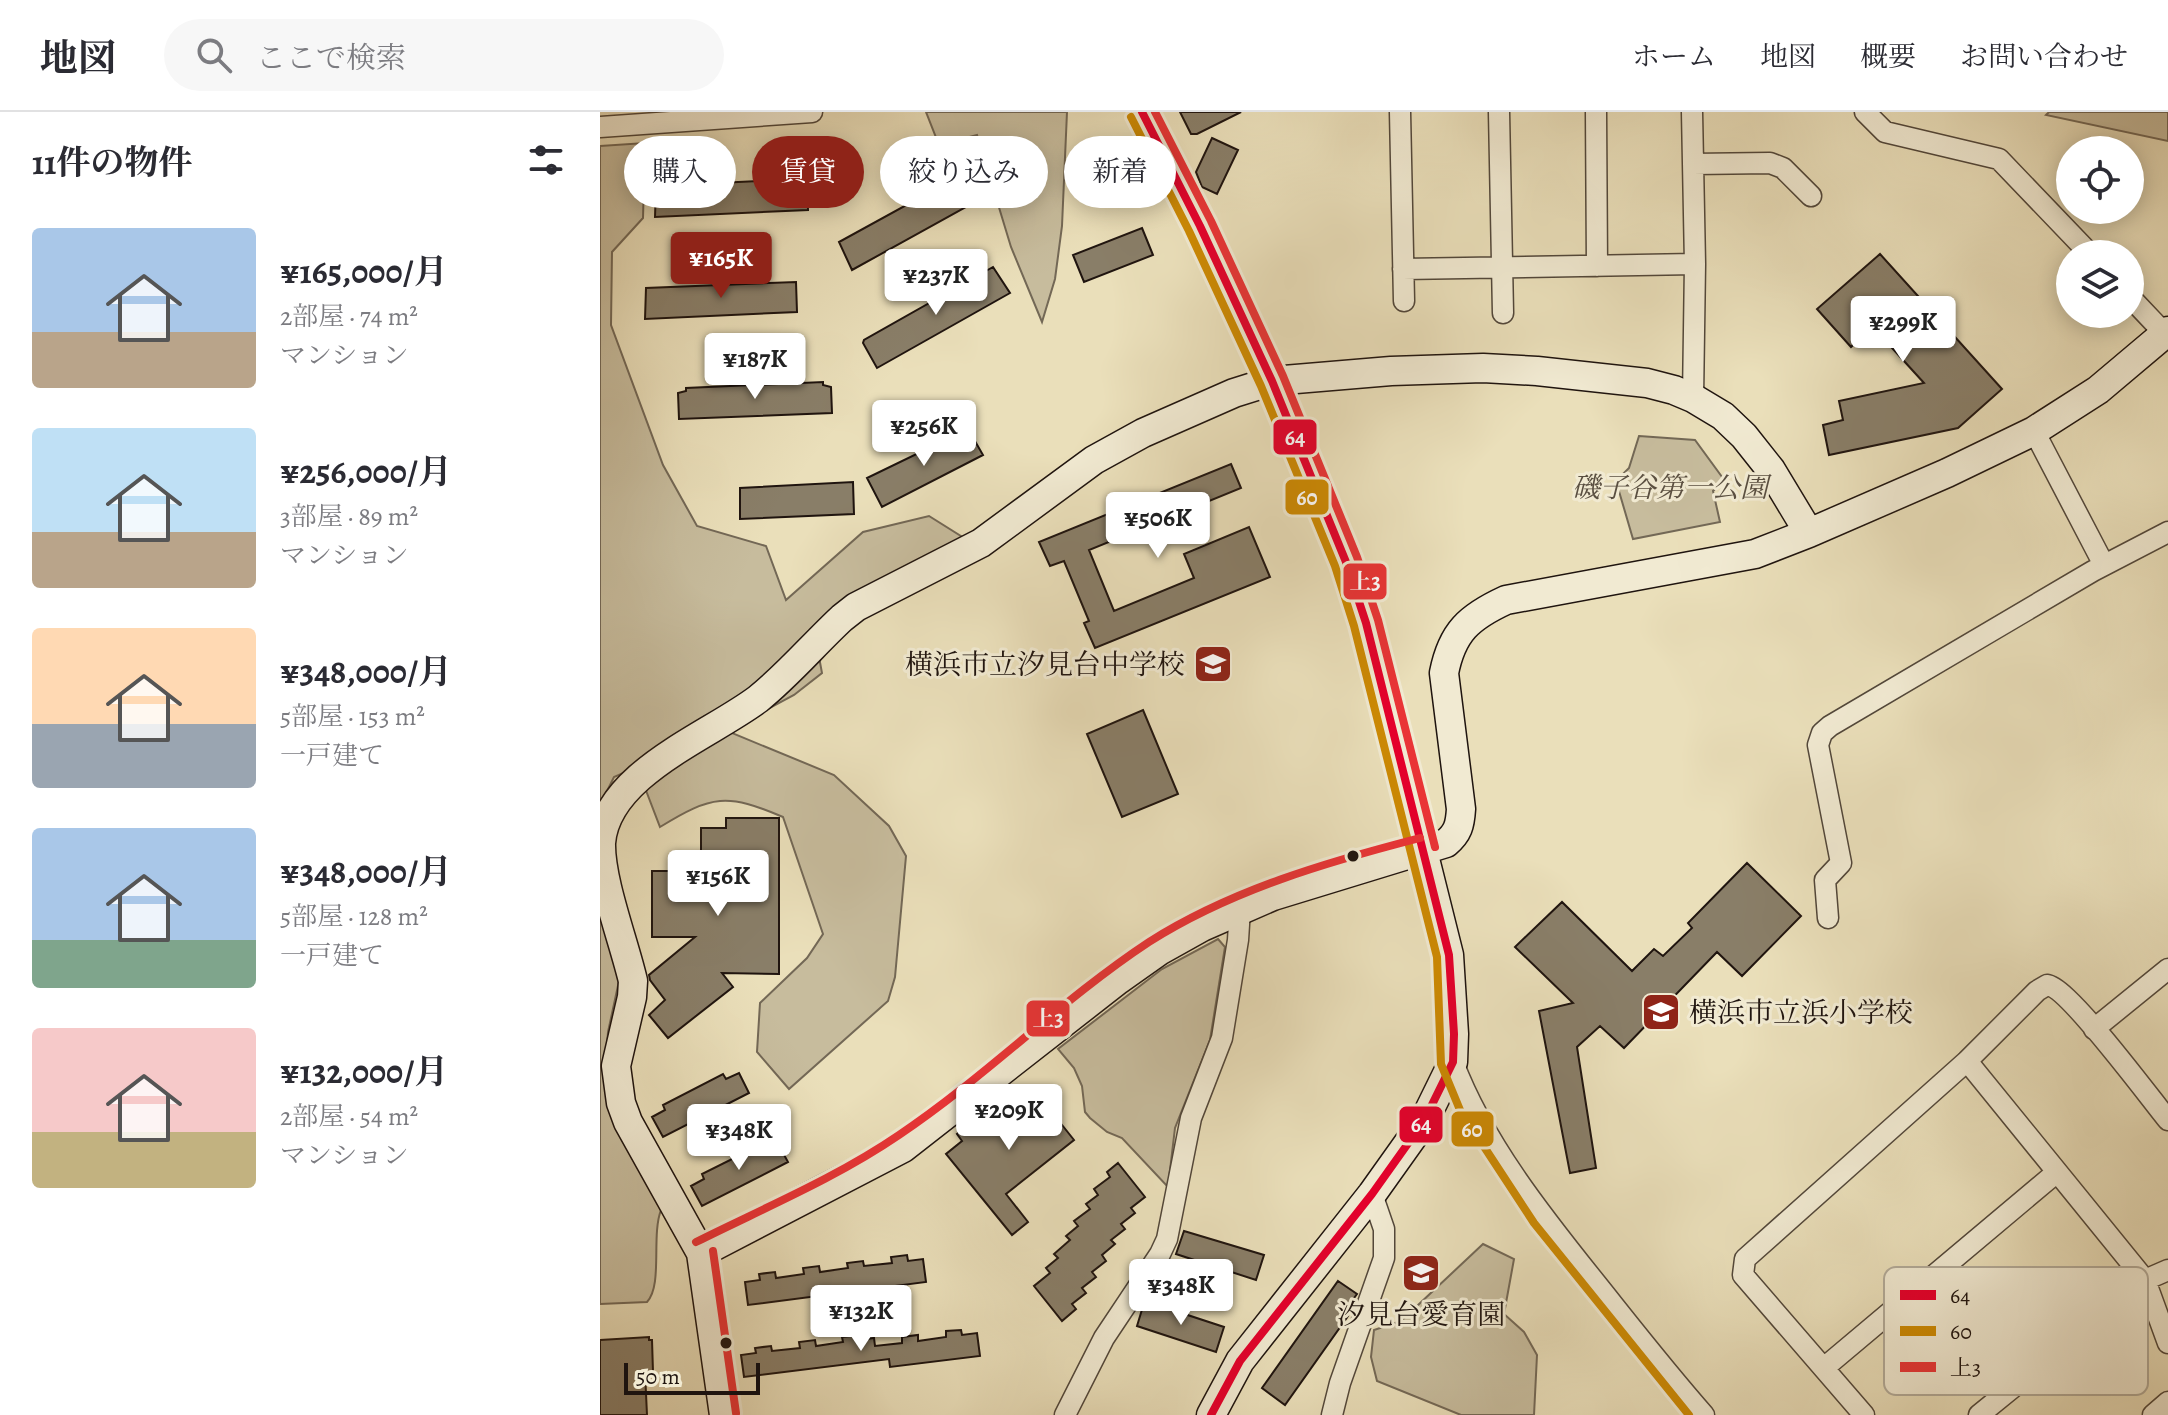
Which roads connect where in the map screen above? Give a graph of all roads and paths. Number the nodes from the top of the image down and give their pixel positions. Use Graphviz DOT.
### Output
graph roads {
  1 [pos="812,112"];
  2 [pos="1142,112"];
  3 [pos="1400,112"];
  4 [pos="1499,112"];
  5 [pos="1596,112"];
  6 [pos="1692,112"];
  7 [pos="1865,112"];
  8 [pos="600,127"];
  9 [pos="1693,164"];
  10 [pos="1811,196"];
  11 [pos="2077,240"];
  12 [pos="1695,264"];
  13 [pos="1502,266"];
  14 [pos="1597,266"];
  15 [pos="1403,269"];
  16 [pos="1404,301"];
  17 [pos="2144,311"];
  18 [pos="1503,313"];
  19 [pos="2166,332"];
  20 [pos="1272,381"];
  21 [pos="1693,398"];
  22 [pos="2034,431"];
  23 [pos="2168,532"];
  24 [pos="1809,533"];
  25 [pos="2104,565"];
  26 [pos="1423,850"];
  27 [pos="1240,909"];
  28 [pos="1828,918"];
  29 [pos="2168,969"];
  30 [pos="2094,1029"];
  31 [pos="1967,1061"];
  32 [pos="1453,1062"];
  33 [pos="2168,1120"];
  34 [pos="2057,1172"];
  35 [pos="1372,1194"];
  36 [pos="701,1253"];
  37 [pos="1944,1267"];
  38 [pos="2134,1267"];
  39 [pos="2168,1270"];
  40 [pos="2148,1279"];
  41 [pos="2148,1288"];
  42 [pos="1884,1317"];
  43 [pos="2168,1343"];
  44 [pos="1825,1367"];
  45 [pos="2004,1395"];
  46 [pos="2168,1402"];
  47 [pos="724,1415"];
  48 [pos="1065,1415"];
  49 [pos="1211,1415"];
  50 [pos="1332,1415"];
  51 [pos="1704,1415"];
  52 [pos="1864,1415"];
  53 [pos="1979,1415"];
  54 [pos="2153,1415"];
  1 -- 8 [label="street"];
  2 -- 20 [label="street"];
  3 -- 15 [label="street"];
  4 -- 13 [label="street"];
  5 -- 14 [label="street"];
  6 -- 9 [label="street"];
  7 -- 11 [label="street"];
  9 -- 10 [label="street"];
  9 -- 12 [label="street"];
  12 -- 14 [label="street"];
  12 -- 21 [label="street"];
  13 -- 14 [label="street"];
  13 -- 15 [label="street"];
  13 -- 18 [label="street"];
  15 -- 16 [label="street"];
  17 -- 19 [label="street"];
  19 -- 22 [label="street"];
  20 -- 21 [label="street"];
  20 -- 26 [label="street"];
  20 -- 36 [label="street"];
  21 -- 24 [label="street"];
  22 -- 24 [label="street"];
  22 -- 25 [label="street"];
  23 -- 25 [label="street"];
  24 -- 26 [label="street"];
  25 -- 28 [label="street"];
  26 -- 27 [label="street"];
  26 -- 32 [label="street"];
  27 -- 36 [label="street"];
  27 -- 48 [label="street"];
  29 -- 30 [label="street"];
  30 -- 31 [label="street"];
  30 -- 33 [label="street"];
  31 -- 34 [label="street"];
  31 -- 44 [label="street"];
  32 -- 35 [label="street"];
  32 -- 51 [label="street"];
  34 -- 37 [label="street"];
  34 -- 38 [label="street"];
  35 -- 49 [label="street"];
  35 -- 50 [label="street"];
  36 -- 47 [label="street"];
  39 -- 40 [label="street"];
  41 -- 43 [label="street"];
  42 -- 44 [label="street"];
  44 -- 52 [label="street"];
  45 -- 53 [label="street"];
  46 -- 54 [label="street"];
}
